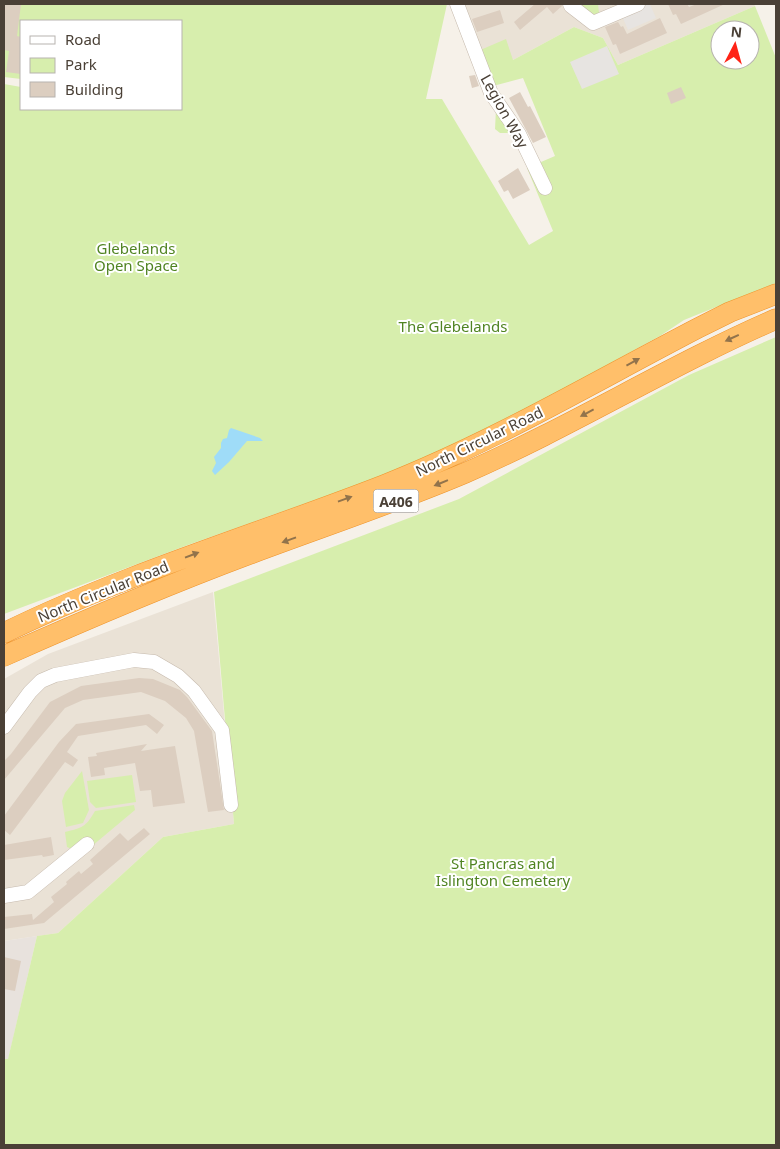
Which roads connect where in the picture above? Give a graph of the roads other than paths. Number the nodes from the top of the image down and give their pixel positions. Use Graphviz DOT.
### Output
graph roads {
  1 [pos="457,4"];
  2 [pos="570,4"];
  3 [pos="638,4"];
  4 [pos="545,188"];
  5 [pos="776,294"];
  6 [pos="776,319"];
  7 [pos="4,633"];
  8 [pos="4,656"];
  9 [pos="4,726"];
  10 [pos="231,805"];
  11 [pos="87,844"];
  12 [pos="4,896"];
  1 -- 4 [label="street, Legion Way"];
  2 -- 3 [label="street"];
  7 -- 5 [label="highway, North Circular Road / A406, one-way"];
  6 -- 8 [label="highway, North Circular Road / A406, one-way"];
  9 -- 10 [label="street"];
  11 -- 12 [label="street"];
}
